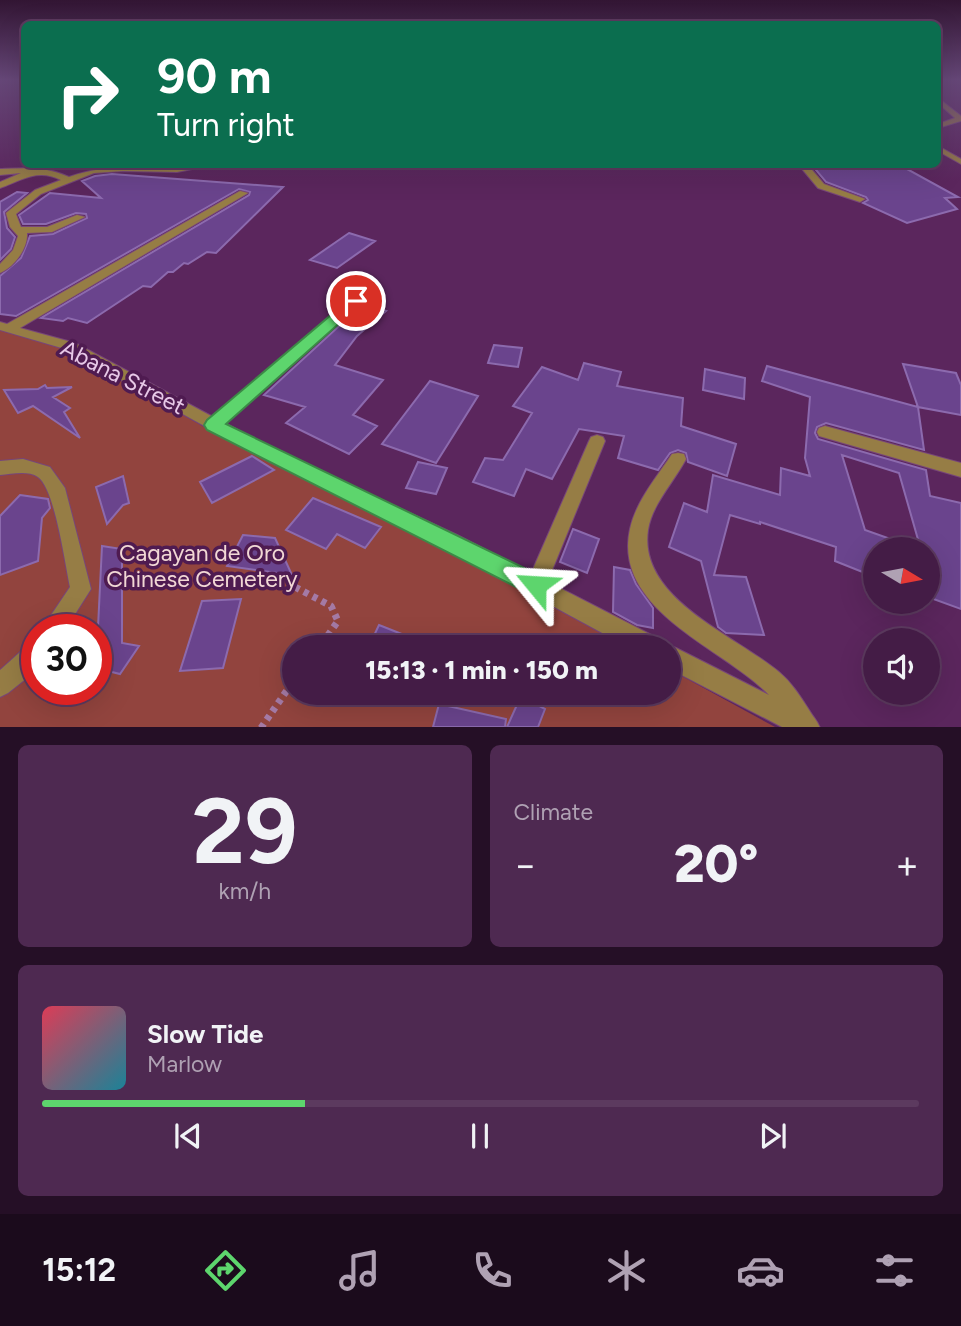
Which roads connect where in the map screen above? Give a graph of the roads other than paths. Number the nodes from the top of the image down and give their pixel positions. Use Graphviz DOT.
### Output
graph roads {
  1 [pos="958,120"];
  2 [pos="941,125"];
  3 [pos="961,126"];
  4 [pos="941,150"];
  5 [pos="961,162"];
  6 [pos="184,168"];
  7 [pos="805,168"];
  8 [pos="37,170"];
  9 [pos="0,172"];
  10 [pos="67,180"];
  11 [pos="0,185"];
  12 [pos="243,193"];
  13 [pos="860,199"];
  14 [pos="80,216"];
  15 [pos="21,230"];
  16 [pos="0,270"];
  17 [pos="356,301"];
  18 [pos="4,328"];
  19 [pos="213,425"];
  20 [pos="825,432"];
  21 [pos="597,441"];
  22 [pos="678,459"];
  23 [pos="0,468"];
  24 [pos="961,470"];
  25 [pos="536,585"];
  26 [pos="63,614"];
  27 [pos="629,635"];
  28 [pos="681,663"];
  29 [pos="21,668"];
  30 [pos="0,685"];
  31 [pos="807,727"];
  1 -- 2 [label="street"];
  1 -- 3 [label="street"];
  4 -- 5 [label="street"];
  6 -- 10 [label="street"];
  7 -- 13 [label="street"];
  8 -- 9 [label="street"];
  8 -- 10 [label="street"];
  8 -- 11 [label="street"];
  10 -- 15 [label="street"];
  12 -- 18 [label="street"];
  14 -- 15 [label="street"];
  15 -- 16 [label="street"];
  17 -- 19 [label="street"];
  18 -- 19 [label="street, Abana Street"];
  19 -- 25 [label="street, Abana Street"];
  20 -- 24 [label="street"];
  21 -- 25 [label="street"];
  22 -- 31 [label="street"];
  23 -- 26 [label="street"];
  25 -- 27 [label="street, Abana Street"];
  28 -- 31 [label="street"];
  29 -- 30 [label="street"];
}
